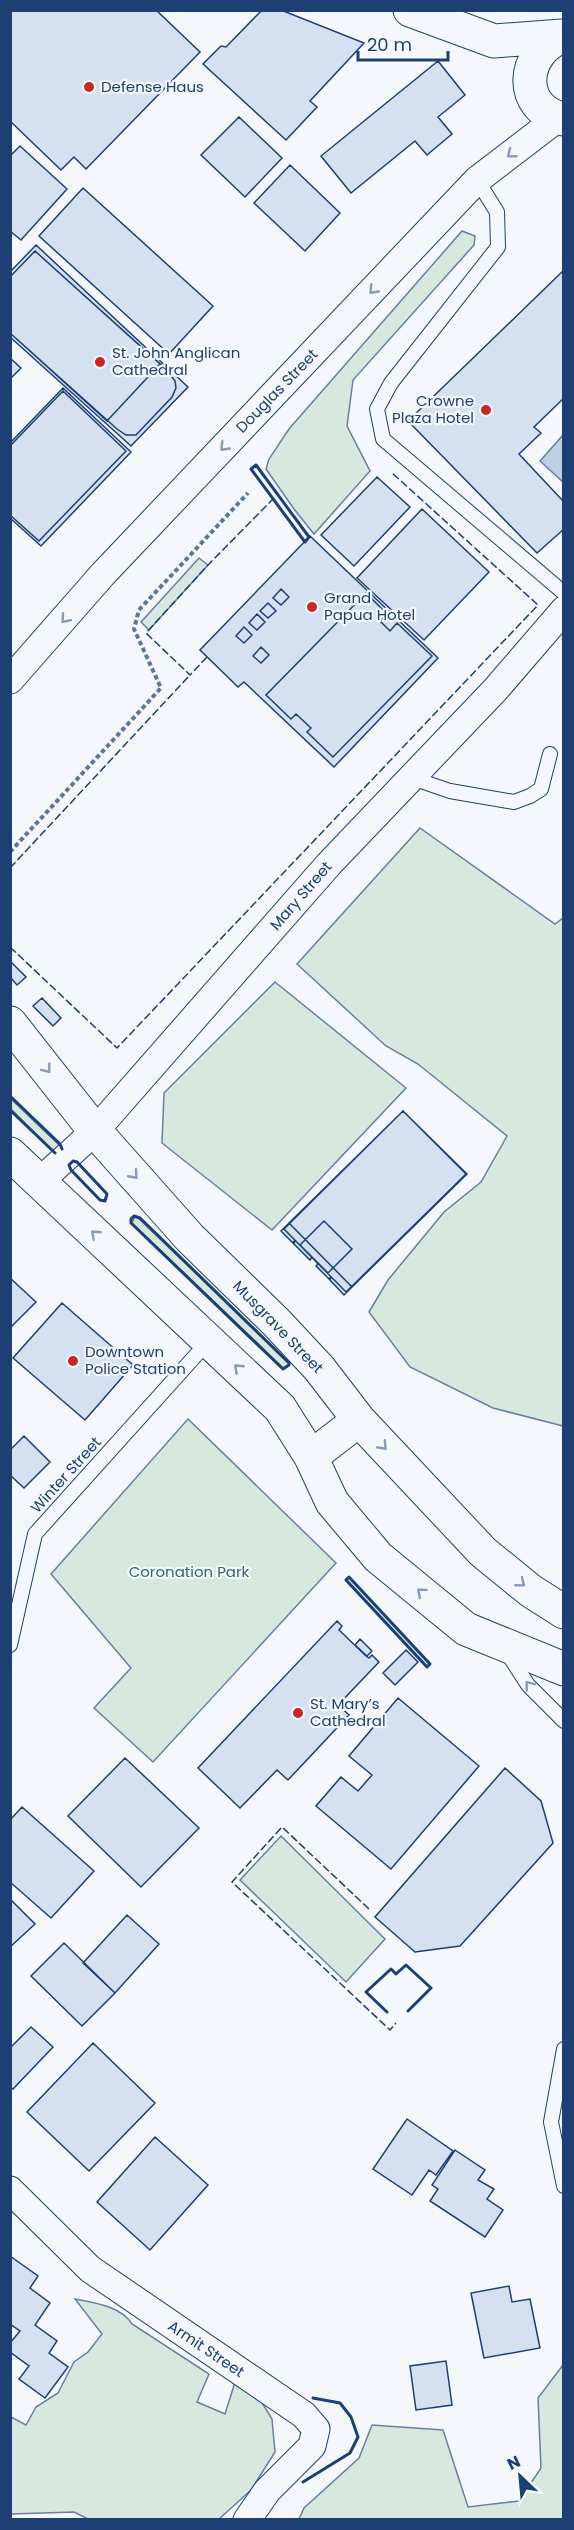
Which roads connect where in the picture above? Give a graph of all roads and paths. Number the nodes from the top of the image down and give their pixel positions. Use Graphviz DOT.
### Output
graph roads {
  1 [pos="410,10"];
  2 [pos="563,36"];
  3 [pos="494,41"];
  4 [pos="530,85"];
  5 [pos="561,119"];
  6 [pos="477,180"];
  7 [pos="248,493"];
  8 [pos="564,593"];
  9 [pos="564,610"];
  10 [pos="10,680"];
  11 [pos="550,753"];
  12 [pos="412,778"];
  13 [pos="10,852"];
  14 [pos="10,1023"];
  15 [pos="95,1131"];
  16 [pos="10,1154"];
  17 [pos="39,1182"];
  18 [pos="197,1354"];
  19 [pos="359,1420"];
  20 [pos="311,1457"];
  21 [pos="564,1612"];
  22 [pos="501,1644"];
  23 [pos="10,1645"];
  24 [pos="564,1669"];
  25 [pos="564,1721"];
  26 [pos="564,2049"];
  27 [pos="564,2186"];
  28 [pos="10,2190"];
  29 [pos="247,2520"];
  1 -- 3 [label="street"];
  2 -- 3 [label="street"];
  2 -- 4 [label="street"];
  3 -- 4 [label="street"];
  4 -- 5 [label="street"];
  5 -- 6 [label="street, Douglas Street, one-way"];
  6 -- 8 [label="lane"];
  6 -- 10 [label="street, Douglas Street, one-way"];
  7 -- 13 [label="path"];
  9 -- 12 [label="street, Mary Street"];
  11 -- 12 [label="lane"];
  12 -- 15 [label="street, Mary Street"];
  14 -- 15 [label="street, Musgrave Street, one-way"];
  15 -- 17 [label="street, Mary Street"];
  15 -- 19 [label="street, Musgrave Street, one-way"];
  16 -- 17 [label="street"];
  20 -- 17 [label="street, one-way"];
  18 -- 23 [label="lane, Winter Street"];
  19 -- 20 [label="street"];
  19 -- 21 [label="street, Musgrave Street, one-way"];
  22 -- 20 [label="street, one-way"];
  22 -- 24 [label="street"];
  25 -- 22 [label="lane, one-way"];
  26 -- 27 [label="lane"];
  28 -- 29 [label="street, Armit Street"];
}
